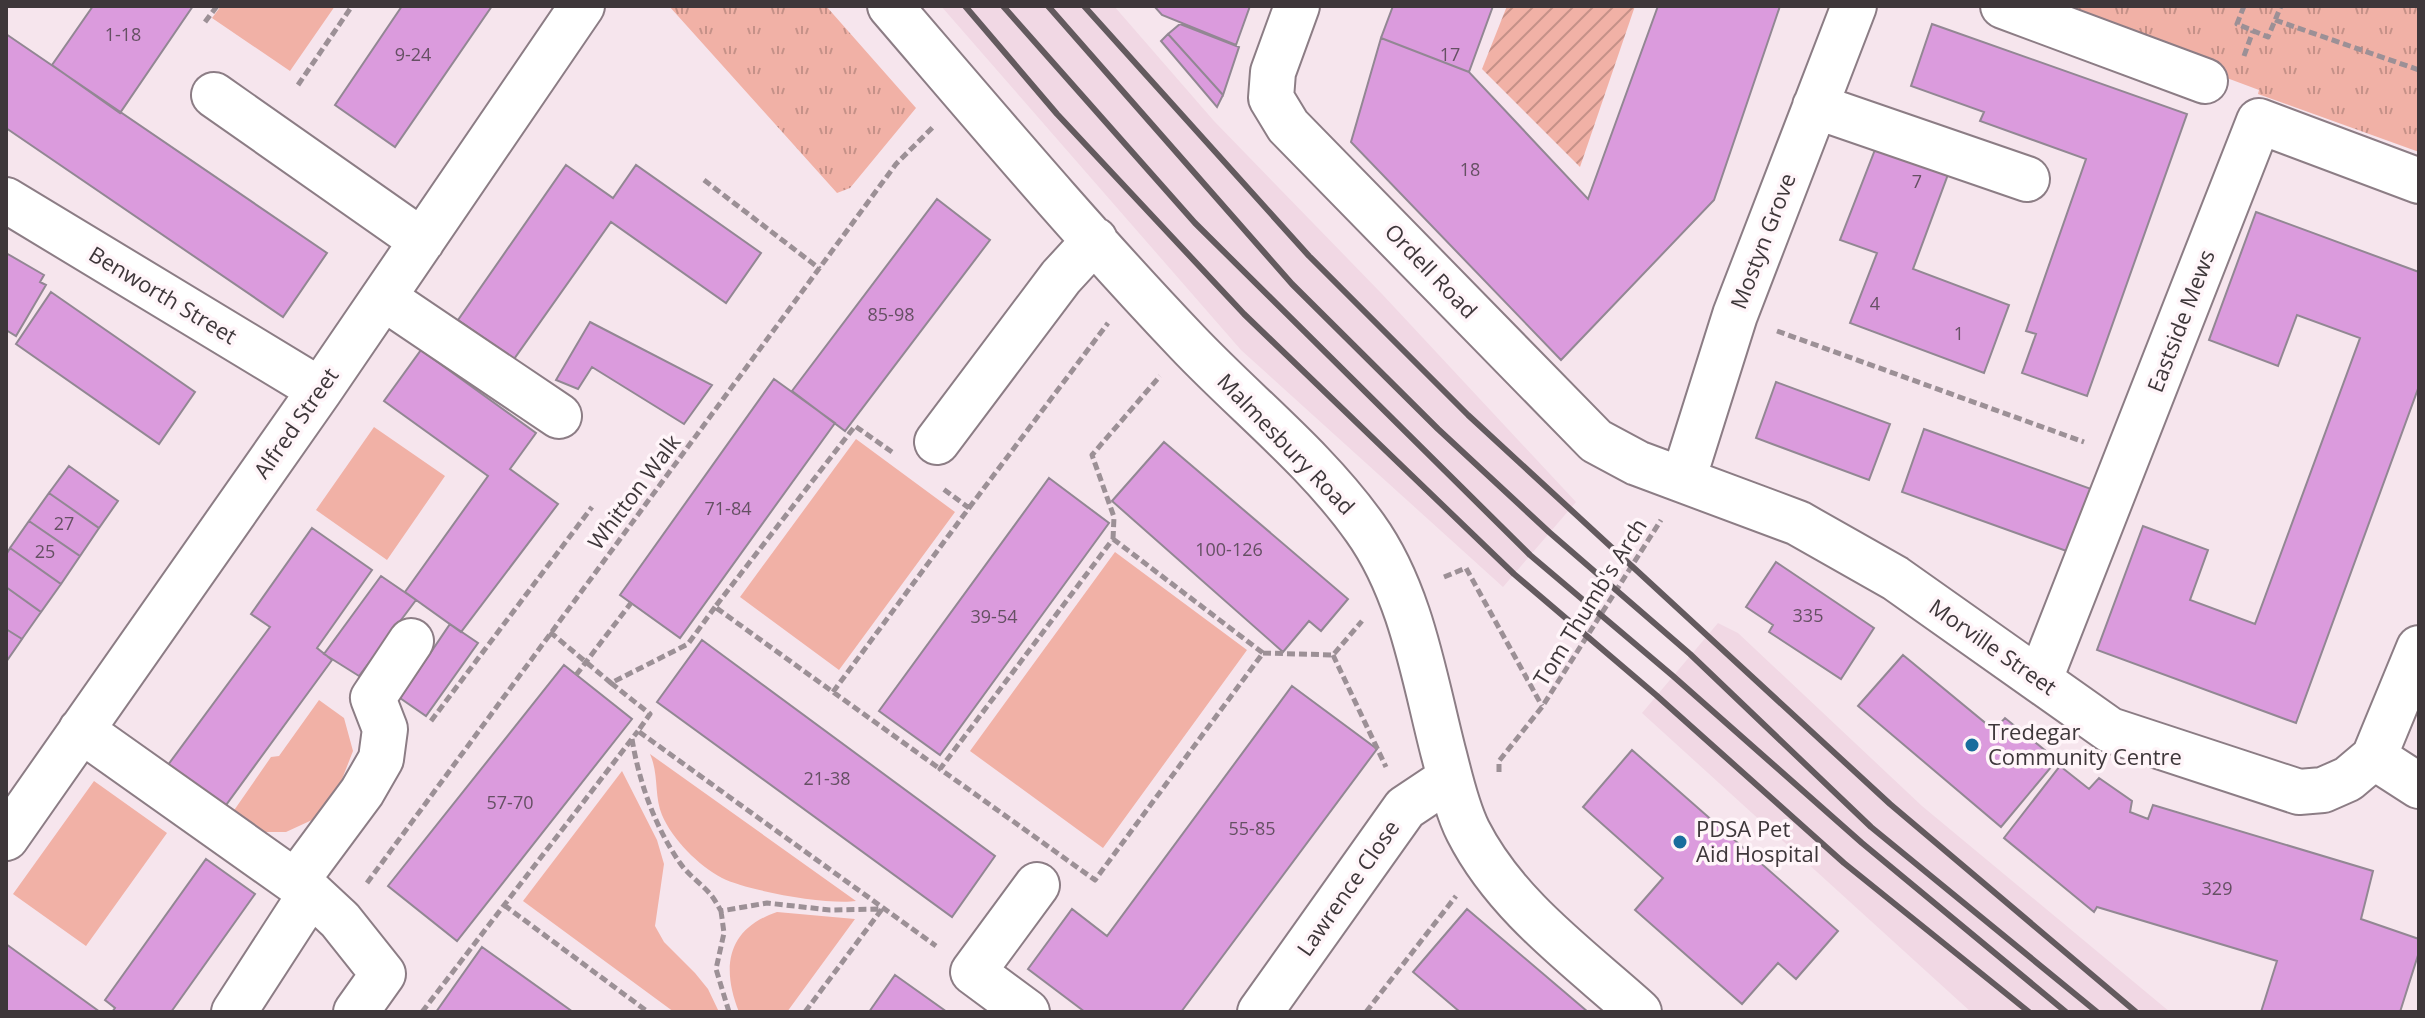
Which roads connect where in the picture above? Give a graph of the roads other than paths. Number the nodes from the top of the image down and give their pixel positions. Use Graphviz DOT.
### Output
graph roads {
  1 [pos="582,6"];
  2 [pos="890,6"];
  3 [pos="1297,6"];
  4 [pos="1854,6"];
  5 [pos="2003,6"];
  6 [pos="2205,81"];
  7 [pos="214,95"];
  8 [pos="1815,106"];
  9 [pos="2027,179"];
  10 [pos="2419,181"];
  11 [pos="6,200"];
  12 [pos="1095,240"];
  13 [pos="422,241"];
  14 [pos="384,298"];
  15 [pos="320,390"];
  16 [pos="559,416"];
  17 [pos="934,461"];
  18 [pos="1674,498"];
  19 [pos="411,641"];
  20 [pos="2419,648"];
  21 [pos="2040,679"];
  22 [pos="81,730"];
  23 [pos="2374,757"];
  24 [pos="1450,778"];
  25 [pos="2419,786"];
  26 [pos="6,838"];
  27 [pos="1037,885"];
  28 [pos="316,898"];
  29 [pos="234,1012"];
  30 [pos="356,1012"];
  31 [pos="1027,1012"];
  32 [pos="1260,1012"];
  33 [pos="1639,1012"];
  1 -- 13 [label="street, Alfred Street"];
  2 -- 12 [label="street, Malmesbury Road"];
  3 -- 18 [label="street, Ordell Road"];
  4 -- 8 [label="street, Mostyn Grove"];
  5 -- 6 [label="street"];
  7 -- 13 [label="street"];
  8 -- 9 [label="street"];
  8 -- 18 [label="street, Mostyn Grove"];
  10 -- 21 [label="street, Eastside Mews"];
  11 -- 15 [label="street, Benworth Street"];
  12 -- 17 [label="street"];
  12 -- 24 [label="street, Malmesbury Road"];
  13 -- 14 [label="street, Alfred Street"];
  14 -- 15 [label="street, Alfred Street"];
  14 -- 16 [label="street"];
  15 -- 22 [label="street, Alfred Street"];
  18 -- 21 [label="street, Morville Street"];
  19 -- 28 [label="street"];
  20 -- 23 [label="street, Morville Street"];
  21 -- 23 [label="street, Morville Street"];
  22 -- 26 [label="street, Alfred Street"];
  22 -- 28 [label="street"];
  23 -- 25 [label="street"];
  24 -- 32 [label="street, Lawrence Close"];
  24 -- 33 [label="street, Malmesbury Road"];
  27 -- 31 [label="street"];
  28 -- 29 [label="street"];
  28 -- 30 [label="street"];
}
